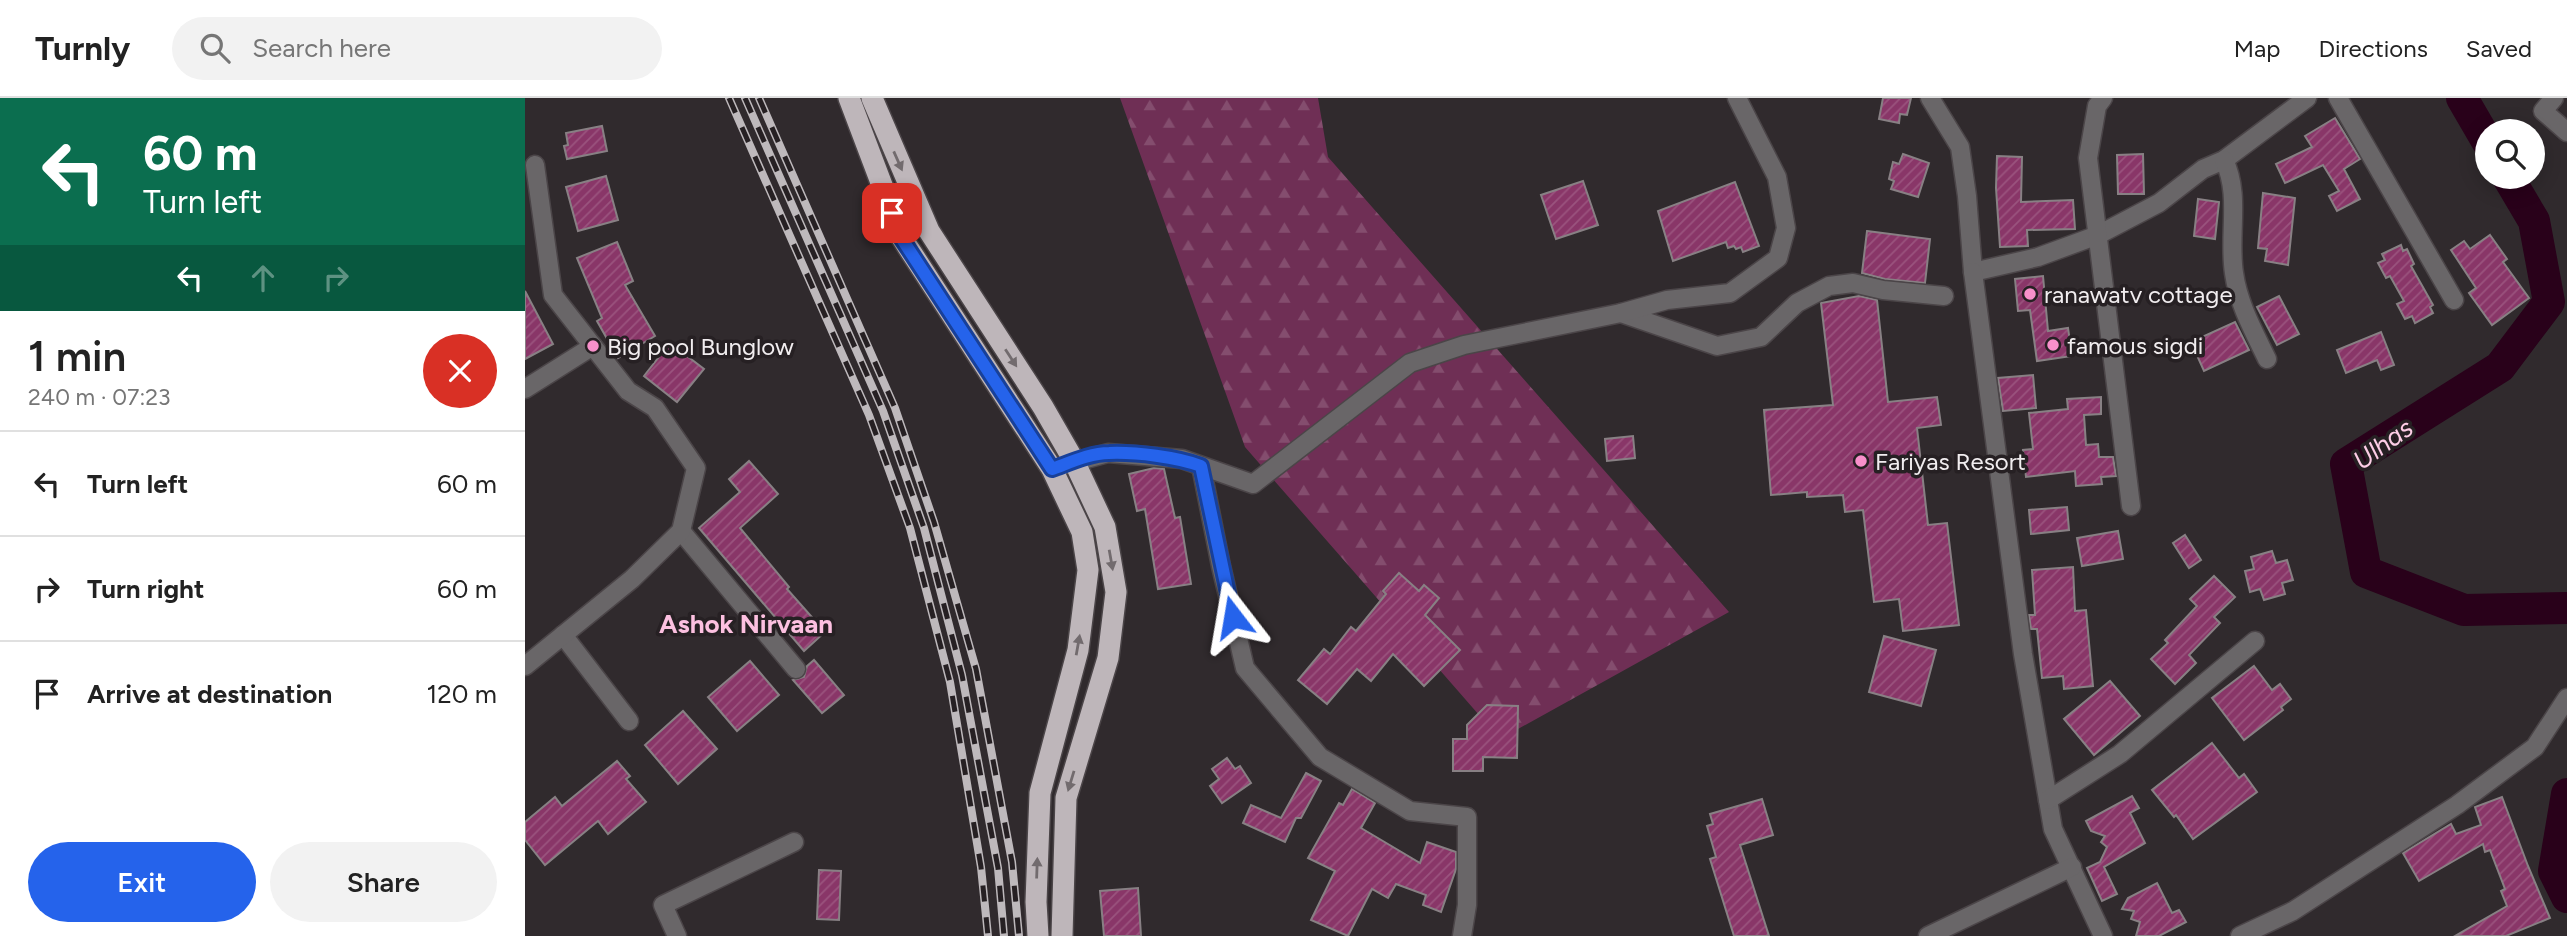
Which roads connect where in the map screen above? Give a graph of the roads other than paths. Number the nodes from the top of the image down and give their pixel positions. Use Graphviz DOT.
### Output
graph roads {
  1 [pos="849,98"];
  2 [pos="872,98"];
  3 [pos="1737,98"];
  4 [pos="1930,98"];
  5 [pos="2103,98"];
  6 [pos="2307,98"];
  7 [pos="2338,98"];
  8 [pos="2554,98"];
  9 [pos="2567,131"];
  10 [pos="2224,160"];
  11 [pos="535,164"];
  12 [pos="2098,235"];
  13 [pos="1973,272"];
  14 [pos="1944,296"];
  15 [pos="2454,300"];
  16 [pos="1621,313"];
  17 [pos="593,346"];
  18 [pos="2267,359"];
  19 [pos="525,389"];
  20 [pos="1074,461"];
  21 [pos="1201,466"];
  22 [pos="1052,469"];
  23 [pos="2131,506"];
  24 [pos="681,531"];
  25 [pos="563,635"];
  26 [pos="2255,641"];
  27 [pos="525,666"];
  28 [pos="796,669"];
  29 [pos="2567,698"];
  30 [pos="629,721"];
  31 [pos="2048,800"];
  32 [pos="793,842"];
  33 [pos="2072,867"];
  34 [pos="677,936"];
  35 [pos="1038,936"];
  36 [pos="1062,936"];
  37 [pos="1462,936"];
  38 [pos="1928,936"];
  39 [pos="2103,936"];
  40 [pos="2240,936"];
  1 -- 22 [label="highway"];
  2 -- 20 [label="highway, one-way"];
  3 -- 16 [label="street"];
  4 -- 13 [label="street"];
  5 -- 12 [label="street"];
  6 -- 10 [label="street"];
  7 -- 15 [label="street"];
  8 -- 9 [label="street"];
  10 -- 12 [label="street"];
  10 -- 18 [label="street"];
  11 -- 17 [label="street"];
  12 -- 13 [label="street"];
  12 -- 23 [label="street"];
  13 -- 31 [label="street"];
  14 -- 16 [label="street"];
  16 -- 21 [label="street"];
  17 -- 19 [label="street"];
  17 -- 24 [label="street"];
  20 -- 21 [label="street"];
  20 -- 22 [label="street"];
  20 -- 36 [label="highway, one-way"];
  21 -- 37 [label="street"];
  35 -- 22 [label="highway, one-way"];
  24 -- 25 [label="street"];
  24 -- 28 [label="street"];
  25 -- 27 [label="street"];
  25 -- 30 [label="street"];
  26 -- 31 [label="street"];
  29 -- 40 [label="street"];
  31 -- 33 [label="street"];
  32 -- 34 [label="street"];
  33 -- 38 [label="street"];
  33 -- 39 [label="street"];
}
